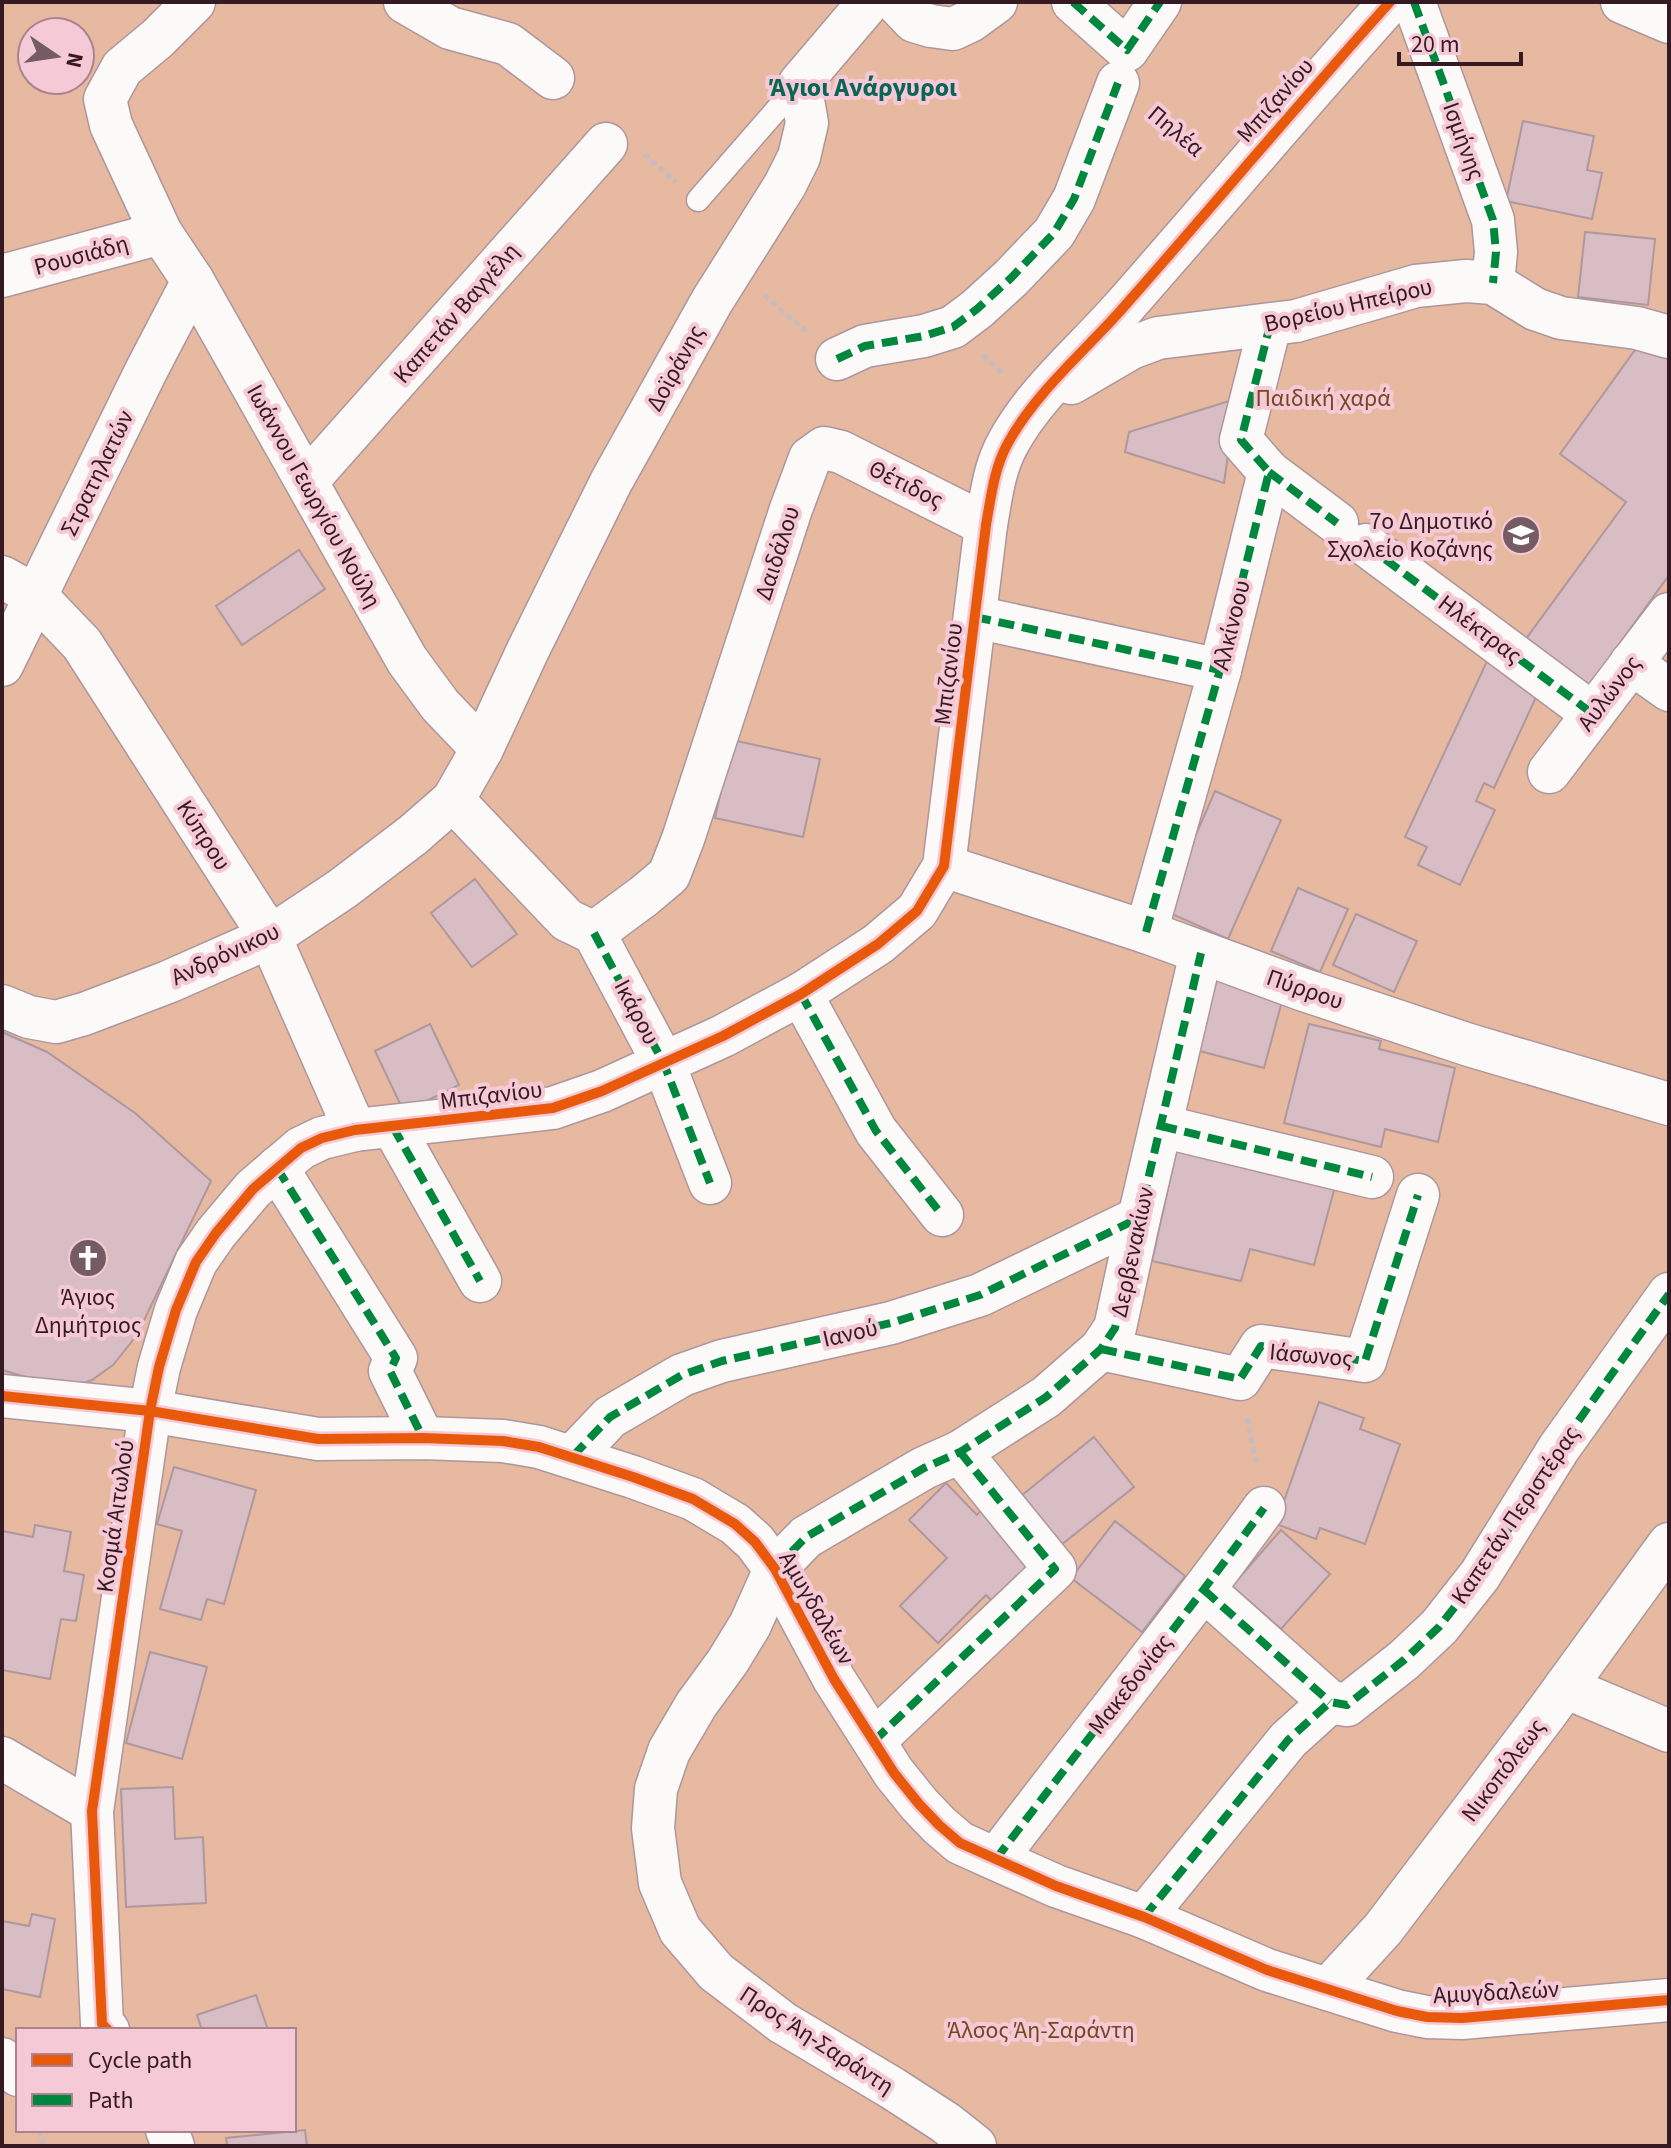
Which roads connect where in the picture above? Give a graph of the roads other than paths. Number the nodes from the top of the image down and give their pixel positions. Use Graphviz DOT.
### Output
graph roads {
  1 [pos="194,2"];
  2 [pos="405,2"];
  3 [pos="869,2"];
  4 [pos="896,2"];
  5 [pos="996,2"];
  6 [pos="1073,2"];
  7 [pos="1160,2"];
  8 [pos="1390,2"];
  9 [pos="1414,2"];
  10 [pos="1622,2"];
  11 [pos="1669,22"];
  12 [pos="1122,67"];
  13 [pos="553,78"];
  14 [pos="800,83"];
  15 [pos="606,144"];
  16 [pos="698,200"];
  17 [pos="161,233"];
  18 [pos="5,264"];
  19 [pos="193,281"];
  20 [pos="1493,283"];
  21 [pos="1270,325"];
  22 [pos="1669,337"];
  23 [pos="837,359"];
  24 [pos="1034,404"];
  25 [pos="824,448"];
  26 [pos="1269,472"];
  27 [pos="307,481"];
  28 [pos="986,525"];
  29 [pos="19,587"];
  30 [pos="1669,614"];
  31 [pos="975,617"];
  32 [pos="1631,663"];
  33 [pos="2,665"];
  34 [pos="1220,670"];
  35 [pos="1669,690"];
  36 [pos="1593,714"];
  37 [pos="482,749"];
  38 [pos="1549,772"];
  39 [pos="453,800"];
  40 [pos="944,866"];
  41 [pos="1146,932"];
  42 [pos="594,933"];
  43 [pos="270,937"];
  44 [pos="1201,953"];
  45 [pos="801,994"];
  46 [pos="2,1006"];
  47 [pos="664,1064"];
  48 [pos="1669,1104"];
  49 [pos="1161,1126"];
  50 [pos="374,1128"];
  51 [pos="277,1168"];
  52 [pos="1372,1177"];
  53 [pos="710,1183"];
  54 [pos="1418,1195"];
  55 [pos="942,1215"];
  56 [pos="1139,1218"];
  57 [pos="480,1281"];
  58 [pos="1669,1294"];
  59 [pos="1101,1349"];
  60 [pos="2,1396"];
  61 [pos="150,1411"];
  62 [pos="423,1438"];
  63 [pos="960,1452"];
  64 [pos="573,1456"];
  65 [pos="1264,1508"];
  66 [pos="1669,1544"];
  67 [pos="775,1569"];
  68 [pos="1204,1590"];
  69 [pos="1565,1687"];
  70 [pos="1330,1702"];
  71 [pos="1669,1731"];
  72 [pos="874,1741"];
  73 [pos="2,1758"];
  74 [pos="92,1811"];
  75 [pos="996,1859"];
  76 [pos="1144,1917"];
  77 [pos="1328,1989"];
  78 [pos="1669,2000"];
  79 [pos="101,2028"];
  80 [pos="975,2146"];
  1 -- 17 [label="street, Ιωάννου Γεωργίου Νούλη"];
  2 -- 13 [label="street"];
  3 -- 14 [label="street"];
  4 -- 5 [label="street"];
  6 -- 12 [label="street"];
  7 -- 12 [label="street"];
  8 -- 24 [label="street, Μπιζανίου"];
  9 -- 20 [label="street, Ισμήνης"];
  10 -- 11 [label="street"];
  12 -- 23 [label="street"];
  14 -- 16 [label="lane"];
  14 -- 37 [label="street, Δοϊράνης"];
  15 -- 27 [label="street, Καπετάν Βαγγέλη"];
  17 -- 18 [label="street, Ρουσιάδη"];
  17 -- 19 [label="street, Ιωάννου Γεωργίου Νούλη"];
  19 -- 27 [label="street, Ιωάννου Γεωργίου Νούλη"];
  19 -- 29 [label="street, Στρατηλατών"];
  20 -- 21 [label="street, Βορείου Ηπείρου"];
  20 -- 22 [label="street"];
  21 -- 24 [label="street, Βορείου Ηπείρου"];
  21 -- 26 [label="street"];
  24 -- 28 [label="street, Μπιζανίου"];
  25 -- 28 [label="street, Θέτιδος"];
  25 -- 42 [label="street, Δαιδάλου"];
  26 -- 34 [label="street, Αλκίνοου"];
  26 -- 36 [label="street, Ηλέκτρας"];
  27 -- 37 [label="street, Ιωάννου Γεωργίου Νούλη"];
  28 -- 31 [label="street, Μπιζανίου"];
  29 -- 33 [label="street, Στρατηλατών"];
  29 -- 43 [label="street, Κύπρου"];
  30 -- 32 [label="street, Αυλώνος"];
  31 -- 34 [label="street"];
  31 -- 40 [label="street, Μπιζανίου"];
  32 -- 35 [label="street"];
  32 -- 36 [label="street, Αυλώνος"];
  34 -- 41 [label="street, Αλκίνοου"];
  36 -- 38 [label="street, Αυλώνος"];
  37 -- 39 [label="street, Ανδρόνικου"];
  39 -- 42 [label="street"];
  39 -- 43 [label="street, Ανδρόνικου"];
  40 -- 41 [label="street, Πύρρου"];
  40 -- 45 [label="street, Μπιζανίου"];
  41 -- 44 [label="street, Πύρρου"];
  42 -- 47 [label="street, Ικάρου"];
  43 -- 46 [label="street, Ανδρόνικου"];
  43 -- 50 [label="street, Κύπρου"];
  44 -- 48 [label="street, Πύρρου"];
  44 -- 49 [label="street, Δερβενακίων"];
  45 -- 47 [label="street, Μπιζανίου"];
  45 -- 55 [label="street"];
  47 -- 50 [label="street, Μπιζανίου"];
  47 -- 53 [label="street, Ικάρου"];
  49 -- 52 [label="street"];
  49 -- 56 [label="street, Δερβενακίων"];
  50 -- 51 [label="street, Κοσμά Αιτωλού"];
  50 -- 57 [label="street, Κύπρου"];
  51 -- 61 [label="street, Κοσμά Αιτωλού"];
  51 -- 62 [label="street"];
  54 -- 59 [label="street, Ιάσωνος"];
  56 -- 59 [label="street, Δερβενακίων"];
  56 -- 64 [label="street, Ιανού"];
  58 -- 70 [label="street, Καπετάν Περιστέρας"];
  59 -- 63 [label="street, Δερβενακίων"];
  60 -- 61 [label="street, Αμυγδαλέων"];
  61 -- 62 [label="street, Αμυγδαλέων"];
  61 -- 74 [label="street, Κοσμά Αιτωλού"];
  62 -- 64 [label="street, Αμυγδαλέων"];
  63 -- 67 [label="street, Δερβενακίων"];
  63 -- 72 [label="street"];
  64 -- 67 [label="street, Αμυγδαλέων"];
  65 -- 68 [label="street, Μακεδονίας"];
  66 -- 69 [label="street, Νικοπόλεως"];
  67 -- 72 [label="street, Αμυγδαλέων"];
  67 -- 80 [label="street, Προς Άη-Σαράντη"];
  68 -- 70 [label="street"];
  68 -- 75 [label="street, Μακεδονίας"];
  69 -- 71 [label="street"];
  69 -- 77 [label="street, Νικοπόλεως"];
  70 -- 76 [label="street, Καπετάν Περιστέρας"];
  72 -- 75 [label="street, Αμυγδαλέων"];
  73 -- 74 [label="street"];
  74 -- 79 [label="street, Κοσμά Αιτωλού"];
  75 -- 76 [label="street, Αμυγδαλέων"];
  76 -- 77 [label="street, Αμυγδαλέων"];
  77 -- 78 [label="street, Αμυγδαλεών"];
}
